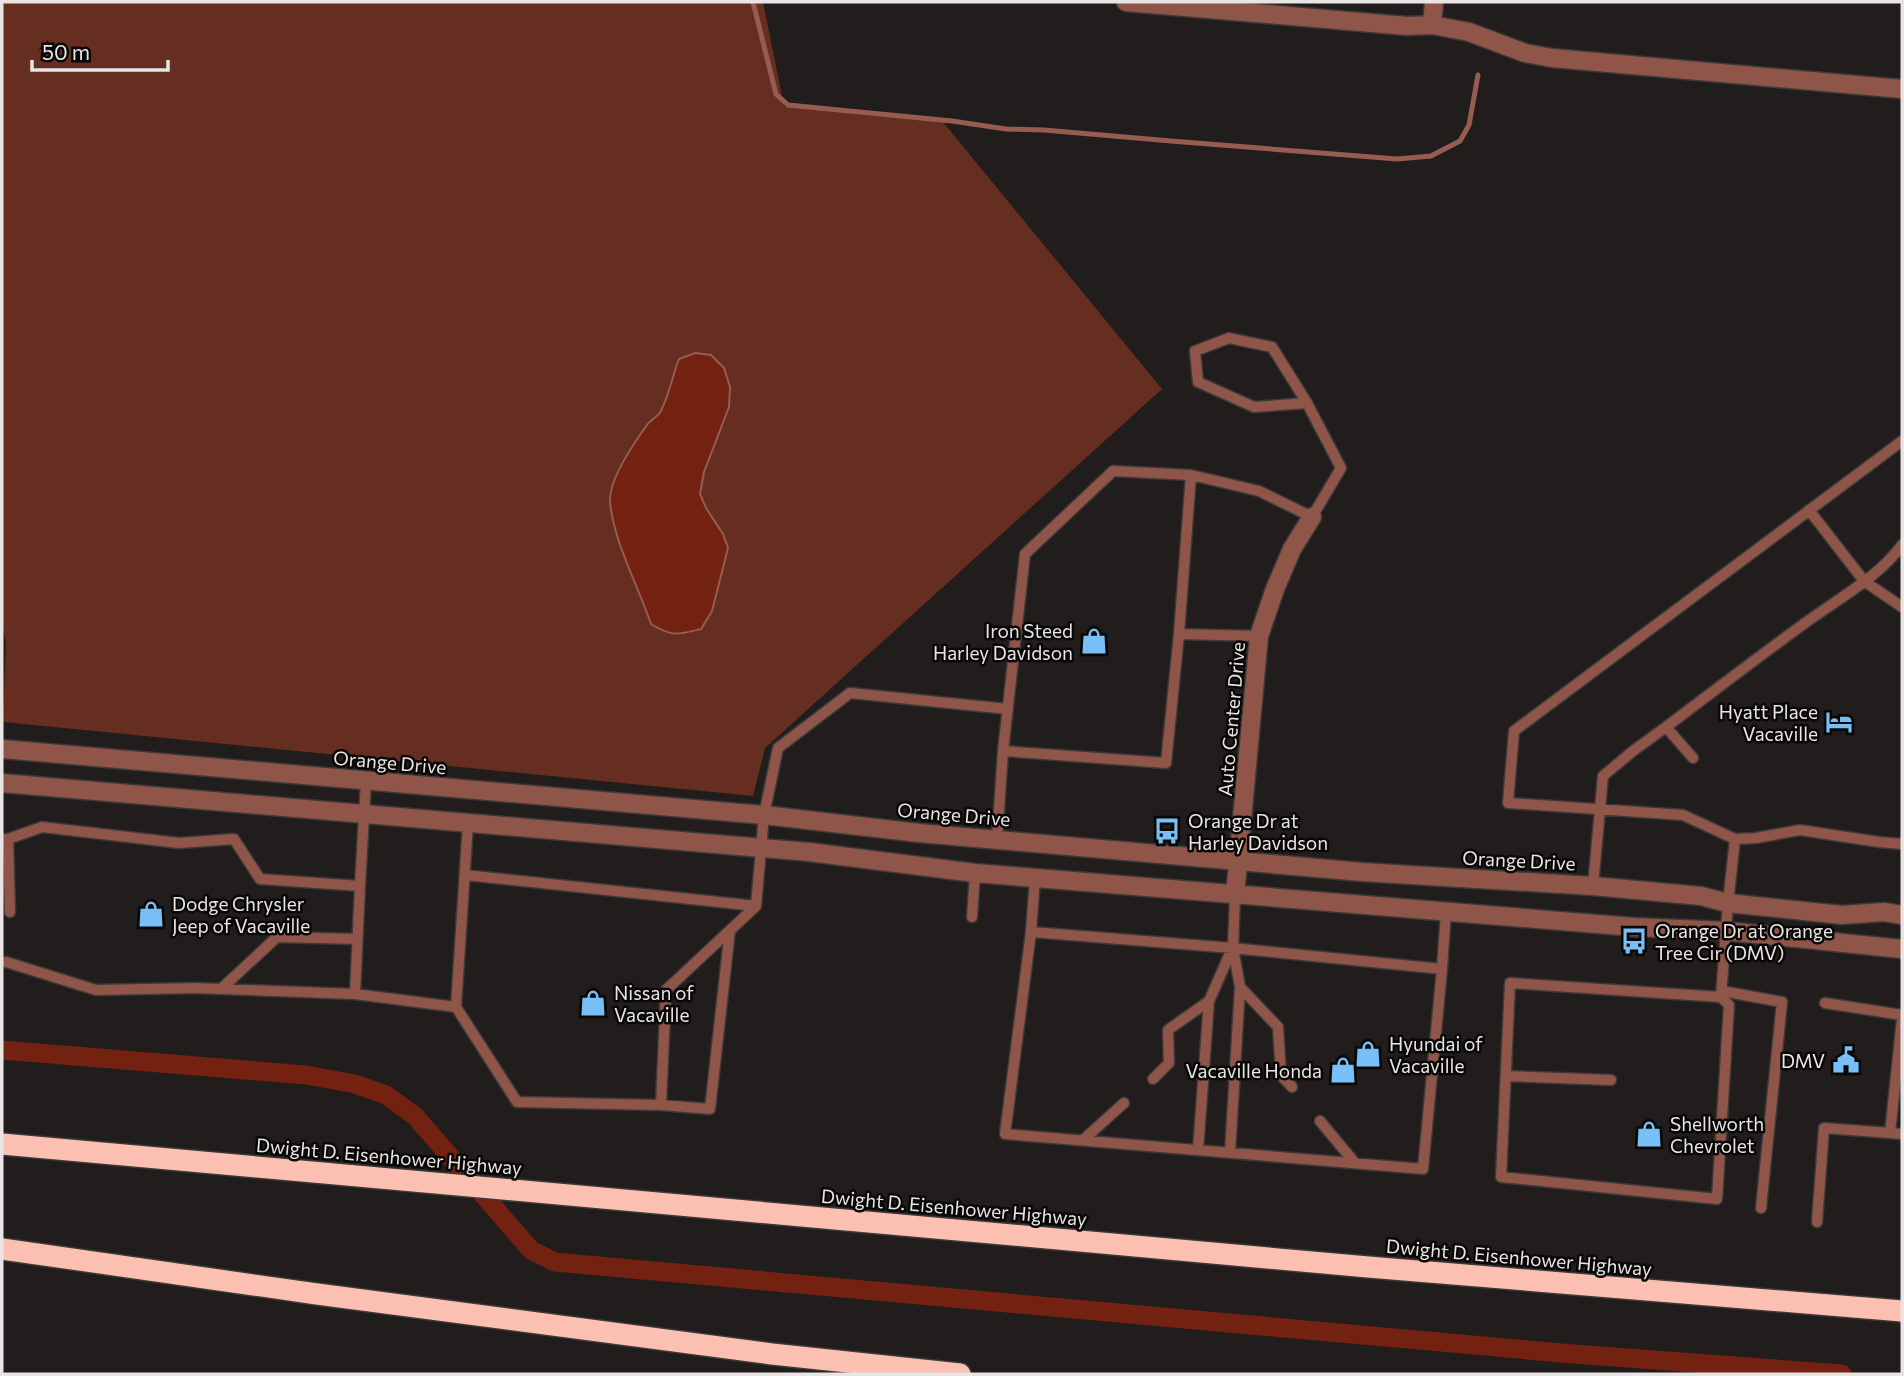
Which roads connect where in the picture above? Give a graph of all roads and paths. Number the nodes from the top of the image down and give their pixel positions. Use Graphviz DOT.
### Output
graph roads {
  1 [pos="1126,2"];
  2 [pos="1434,2"];
  3 [pos="1224,6"];
  4 [pos="1432,25"];
  5 [pos="1902,89"];
  6 [pos="1307,403"];
  7 [pos="1902,441"];
  8 [pos="1191,475"];
  9 [pos="1809,510"];
  10 [pos="1312,517"];
  11 [pos="1902,544"];
  12 [pos="1864,581"];
  13 [pos="1902,607"];
  14 [pos="1179,634"];
  15 [pos="1259,636"];
  16 [pos="1008,709"];
  17 [pos="1666,727"];
  18 [pos="2,749"];
  19 [pos="1003,751"];
  20 [pos="1693,758"];
  21 [pos="366,781"];
  22 [pos="2,783"];
  23 [pos="1599,809"];
  24 [pos="363,814"];
  25 [pos="764,815"];
  26 [pos="468,823"];
  27 [pos="5,839"];
  28 [pos="1735,839"];
  29 [pos="997,840"];
  30 [pos="1902,844"];
  31 [pos="761,848"];
  32 [pos="1240,860"];
  33 [pos="975,873"];
  34 [pos="465,875"];
  35 [pos="1035,878"];
  36 [pos="360,886"];
  37 [pos="1593,886"];
  38 [pos="1236,895"];
  39 [pos="1728,903"];
  40 [pos="756,905"];
  41 [pos="1446,911"];
  42 [pos="10,912"];
  43 [pos="1902,915"];
  44 [pos="972,918"];
  45 [pos="730,930"];
  46 [pos="1726,931"];
  47 [pos="1031,932"];
  48 [pos="357,939"];
  49 [pos="1233,948"];
  50 [pos="1902,949"];
  51 [pos="6,962"];
  52 [pos="1442,970"];
  53 [pos="1240,987"];
  54 [pos="221,989"];
  55 [pos="355,994"];
  56 [pos="1721,994"];
  57 [pos="1209,1001"];
  58 [pos="1825,1003"];
  59 [pos="456,1007"];
  60 [pos="1902,1017"];
  61 [pos="1506,1076"];
  62 [pos="1153,1079"];
  63 [pos="1611,1080"];
  64 [pos="1292,1087"];
  65 [pos="1124,1103"];
  66 [pos="660,1105"];
  67 [pos="1320,1121"];
  68 [pos="1889,1133"];
  69 [pos="1902,1134"];
  70 [pos="1083,1140"];
  71 [pos="2,1144"];
  72 [pos="1198,1150"];
  73 [pos="1230,1153"];
  74 [pos="1355,1163"];
  75 [pos="1760,1208"];
  76 [pos="1817,1222"];
  77 [pos="2,1249"];
  78 [pos="1902,1311"];
  79 [pos="960,1374"];
  1 -- 3 [label="street"];
  2 -- 4 [label="street"];
  3 -- 4 [label="street"];
  4 -- 5 [label="street"];
  6 -- 6 [label="lane"];
  6 -- 10 [label="lane"];
  7 -- 9 [label="lane"];
  8 -- 10 [label="lane"];
  8 -- 14 [label="lane"];
  8 -- 16 [label="lane"];
  9 -- 12 [label="lane"];
  9 -- 23 [label="lane"];
  10 -- 15 [label="street, Auto Center Drive"];
  11 -- 12 [label="lane"];
  12 -- 13 [label="lane"];
  12 -- 17 [label="lane"];
  14 -- 15 [label="lane"];
  14 -- 19 [label="lane"];
  15 -- 32 [label="street, Auto Center Drive"];
  16 -- 19 [label="lane"];
  16 -- 25 [label="lane"];
  17 -- 20 [label="lane"];
  17 -- 23 [label="lane"];
  18 -- 21 [label="street, Orange Drive"];
  19 -- 29 [label="lane"];
  21 -- 24 [label="lane"];
  21 -- 25 [label="street, Orange Drive"];
  22 -- 24 [label="street"];
  23 -- 28 [label="lane"];
  23 -- 37 [label="lane"];
  24 -- 26 [label="street"];
  24 -- 36 [label="lane"];
  25 -- 29 [label="street, Orange Drive"];
  25 -- 31 [label="lane"];
  26 -- 31 [label="street"];
  26 -- 34 [label="lane"];
  27 -- 36 [label="lane"];
  27 -- 42 [label="lane"];
  28 -- 30 [label="lane"];
  28 -- 39 [label="lane"];
  29 -- 32 [label="street, Orange Drive"];
  31 -- 33 [label="street"];
  31 -- 40 [label="lane"];
  32 -- 37 [label="street, Orange Drive"];
  32 -- 38 [label="street, Auto Center Drive"];
  33 -- 35 [label="street"];
  33 -- 44 [label="lane"];
  34 -- 40 [label="lane"];
  34 -- 59 [label="lane"];
  35 -- 38 [label="street"];
  35 -- 47 [label="lane"];
  36 -- 48 [label="lane"];
  37 -- 39 [label="street, Orange Drive"];
  38 -- 41 [label="street"];
  38 -- 49 [label="lane"];
  39 -- 43 [label="street, Orange Drive"];
  39 -- 46 [label="lane"];
  40 -- 45 [label="lane"];
  41 -- 46 [label="street"];
  41 -- 52 [label="lane"];
  45 -- 66 [label="lane"];
  45 -- 66 [label="lane"];
  46 -- 50 [label="street"];
  46 -- 56 [label="lane"];
  47 -- 49 [label="lane"];
  47 -- 70 [label="lane"];
  48 -- 54 [label="lane"];
  48 -- 55 [label="lane"];
  49 -- 52 [label="lane"];
  49 -- 53 [label="lane"];
  49 -- 57 [label="lane"];
  51 -- 54 [label="lane"];
  52 -- 74 [label="lane"];
  53 -- 64 [label="lane"];
  53 -- 73 [label="lane"];
  54 -- 55 [label="lane"];
  55 -- 59 [label="lane"];
  56 -- 61 [label="lane"];
  56 -- 61 [label="lane"];
  56 -- 75 [label="lane"];
  57 -- 62 [label="lane"];
  57 -- 72 [label="lane"];
  58 -- 60 [label="lane"];
  59 -- 66 [label="lane"];
  60 -- 68 [label="lane"];
  61 -- 63 [label="lane"];
  65 -- 70 [label="lane"];
  67 -- 74 [label="lane"];
  68 -- 69 [label="lane"];
  68 -- 76 [label="lane"];
  70 -- 72 [label="lane"];
  71 -- 78 [label="highway, Dwight D. Eisenhower Highway"];
  72 -- 73 [label="lane"];
  73 -- 74 [label="lane"];
  77 -- 79 [label="highway"];
}
